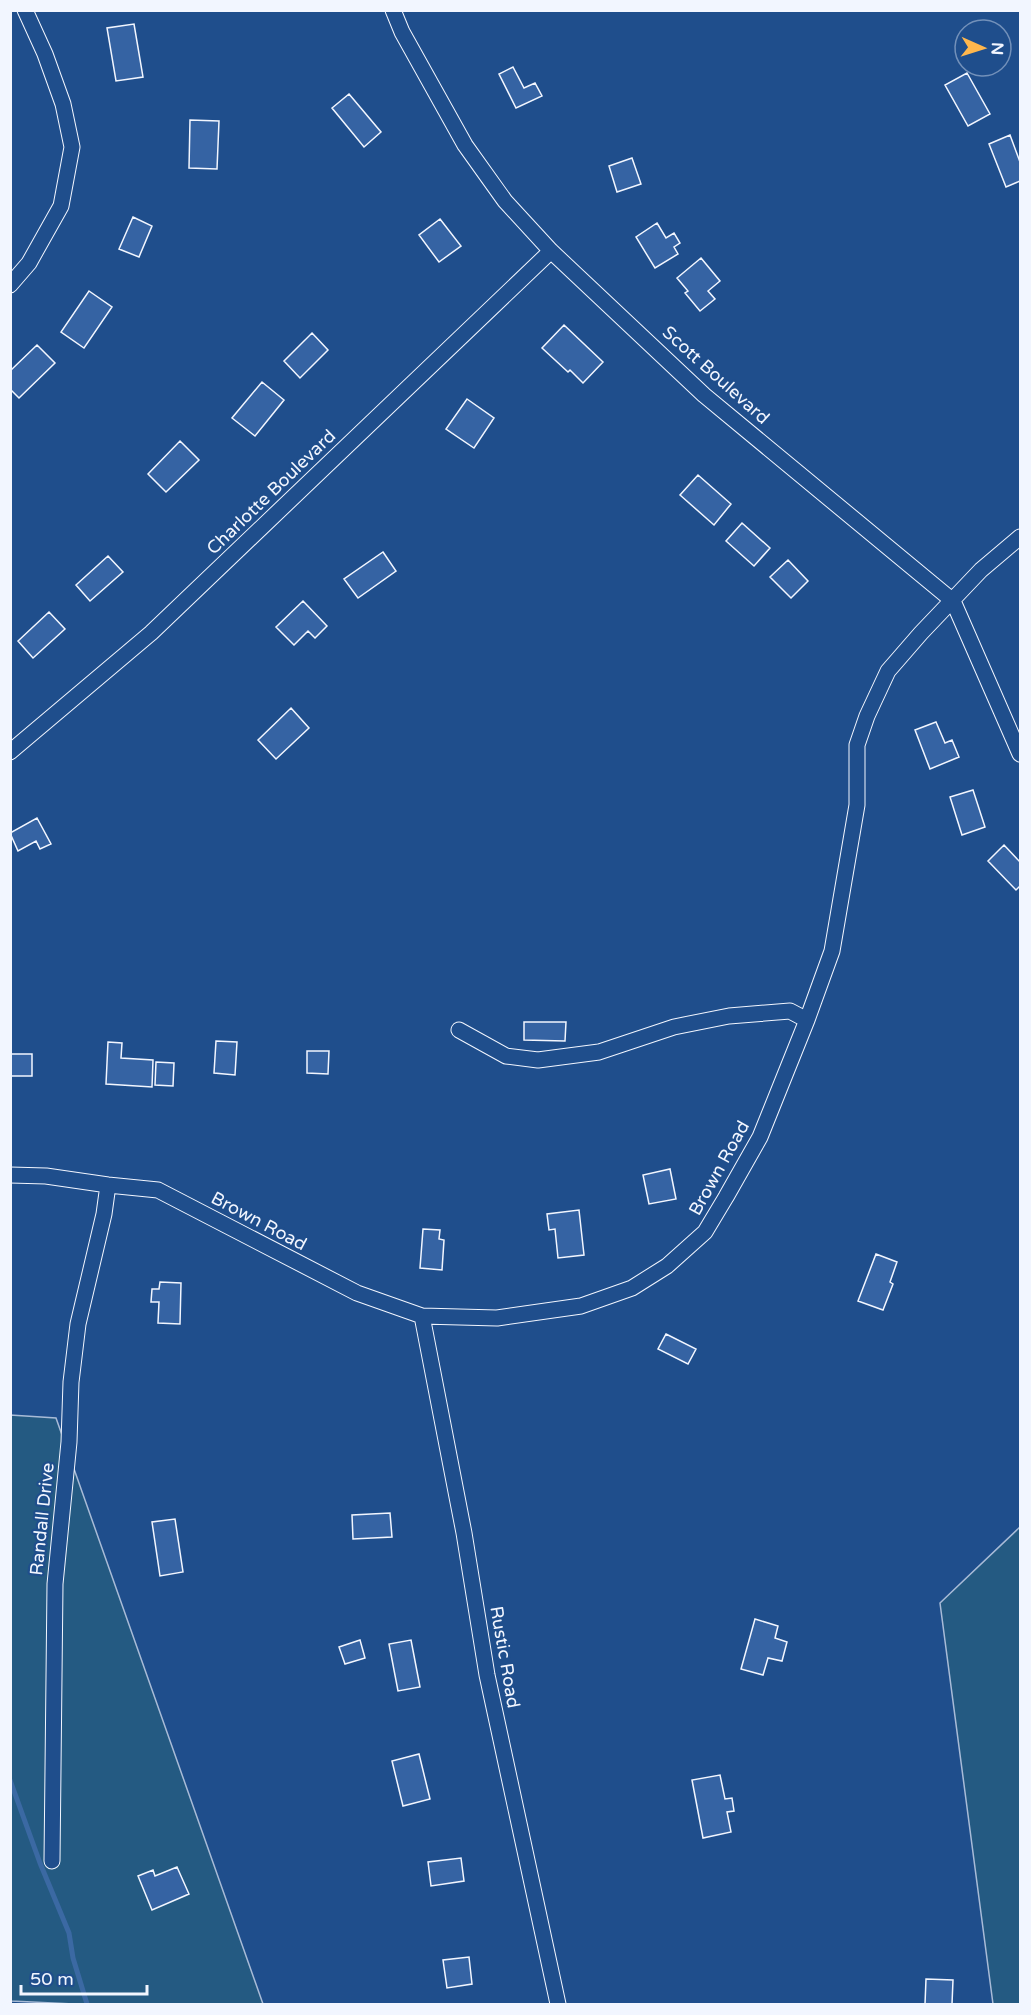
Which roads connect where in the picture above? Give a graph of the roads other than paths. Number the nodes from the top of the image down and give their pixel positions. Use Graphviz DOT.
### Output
graph roads {
  1 [pos="24,10"];
  2 [pos="393,10"];
  3 [pos="551,251"];
  4 [pos="10,285"];
  5 [pos="1020,537"];
  6 [pos="953,601"];
  7 [pos="10,752"];
  8 [pos="1020,754"];
  9 [pos="807,1020"];
  10 [pos="459,1030"];
  11 [pos="10,1175"];
  12 [pos="108,1185"];
  13 [pos="422,1316"];
  14 [pos="52,1861"];
  15 [pos="558,2004"];
  1 -- 4 [label="street"];
  2 -- 3 [label="street, Scott Boulevard"];
  3 -- 6 [label="street, Scott Boulevard"];
  3 -- 7 [label="street, Charlotte Boulevard"];
  5 -- 6 [label="street, Brown Road"];
  6 -- 8 [label="street, Scott Boulevard"];
  6 -- 9 [label="street, Brown Road"];
  9 -- 10 [label="street"];
  9 -- 13 [label="street, Brown Road"];
  11 -- 12 [label="street, Brown Road"];
  12 -- 13 [label="street, Brown Road"];
  12 -- 14 [label="street, Randall Drive"];
  13 -- 15 [label="street, Rustic Road"];
}
